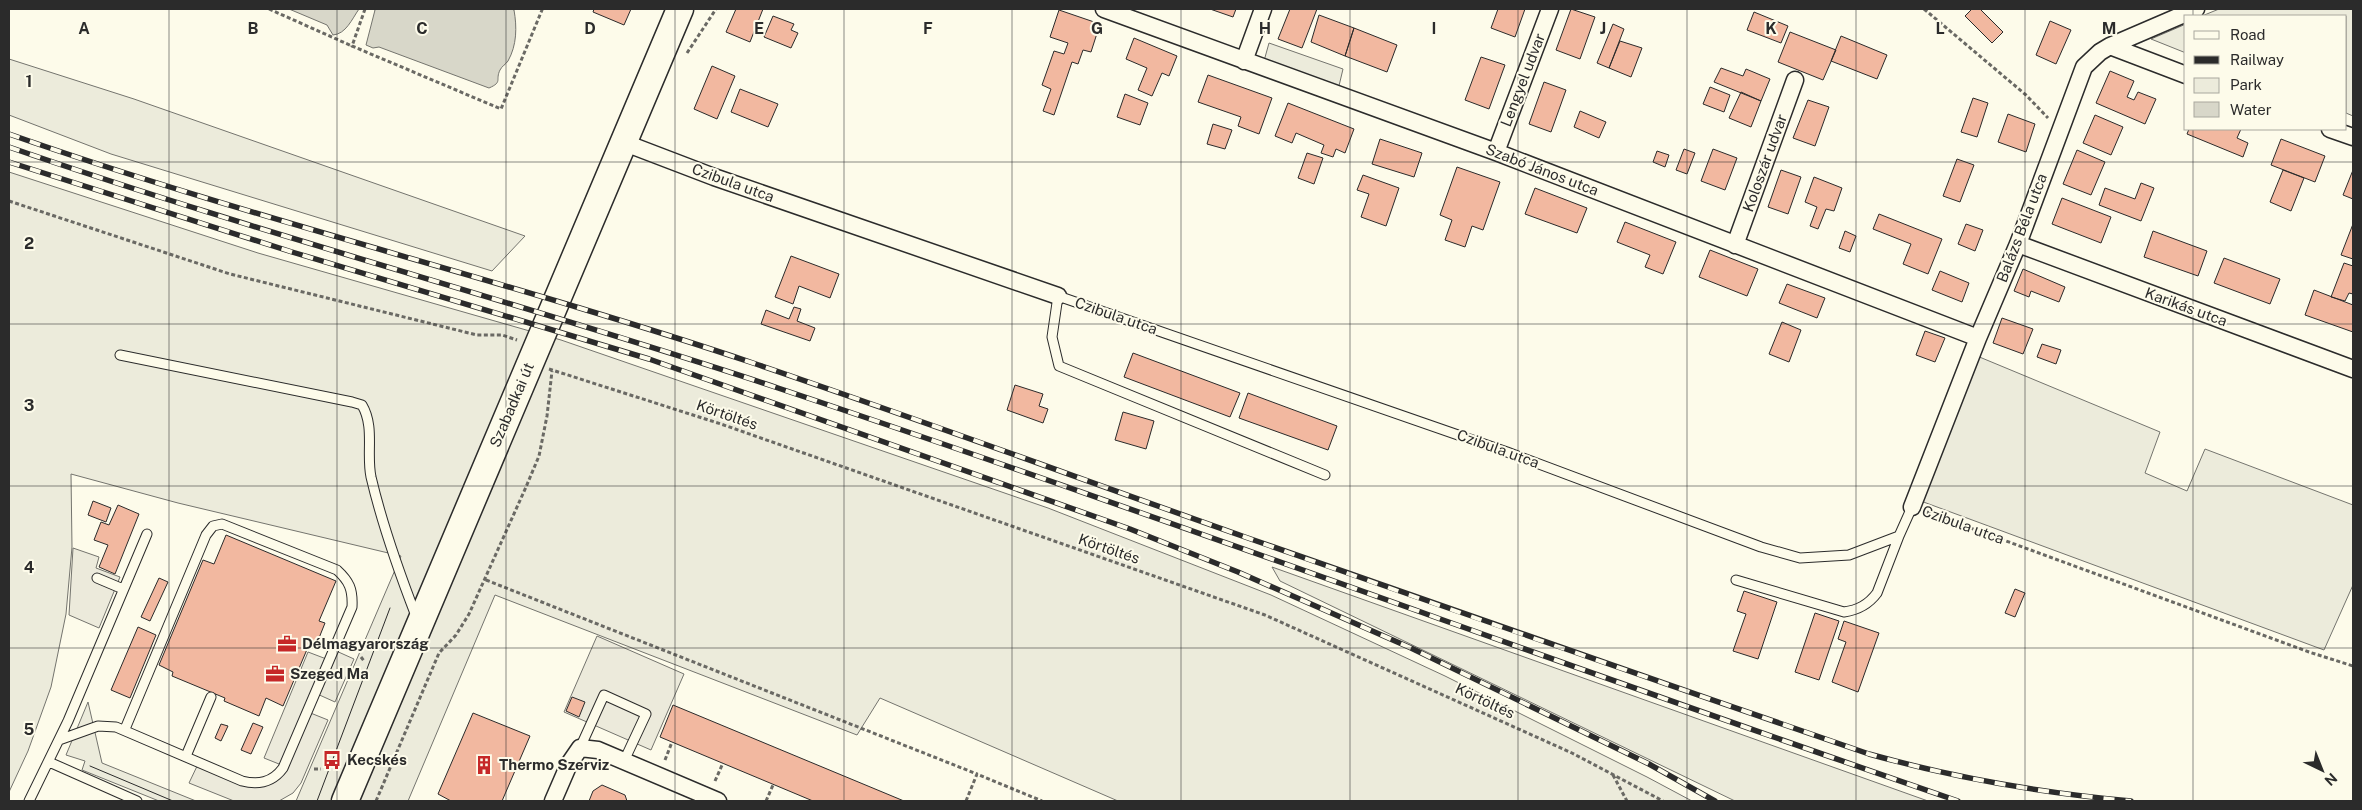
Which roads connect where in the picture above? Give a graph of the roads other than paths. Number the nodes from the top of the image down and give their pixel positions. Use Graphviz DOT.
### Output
graph roads {
  1 [pos="680,9"];
  2 [pos="1104,9"];
  3 [pos="1263,9"];
  4 [pos="1550,9"];
  5 [pos="2196,9"];
  6 [pos="2110,46"];
  7 [pos="1244,61"];
  8 [pos="2184,74"];
  9 [pos="1795,80"];
  10 [pos="2333,130"];
  11 [pos="2353,137"];
  12 [pos="625,143"];
  13 [pos="1496,152"];
  14 [pos="2018,244"];
  15 [pos="1735,245"];
  16 [pos="1058,296"];
  17 [pos="1978,338"];
  18 [pos="120,355"];
  19 [pos="2353,370"];
  20 [pos="1325,475"];
  21 [pos="1912,507"];
  22 [pos="147,534"];
  23 [pos="1899,536"];
  24 [pos="96,578"];
  25 [pos="1736,580"];
  26 [pos="123,589"];
  27 [pos="420,624"];
  28 [pos="211,697"];
  29 [pos="124,729"];
  30 [pos="59,740"];
  31 [pos="580,748"];
  32 [pos="186,756"];
  33 [pos="624,761"];
  34 [pos="50,762"];
  35 [pos="29,801"];
  36 [pos="137,801"];
  37 [pos="345,801"];
  38 [pos="554,801"];
  39 [pos="718,801"];
  1 -- 12 [label="main road, Szabadkai út"];
  2 -- 7 [label="street, Szabó János utca"];
  3 -- 7 [label="street"];
  4 -- 13 [label="street, Lengyel udvar"];
  5 -- 6 [label="street, Balázs Béla utca"];
  6 -- 8 [label="street"];
  6 -- 14 [label="street, Balázs Béla utca"];
  7 -- 13 [label="street, Szabó János utca"];
  9 -- 15 [label="street, Koloszár udvar"];
  10 -- 11 [label="street"];
  12 -- 16 [label="street, Czibula utca"];
  12 -- 27 [label="main road, Szabadkai út"];
  13 -- 15 [label="street, Szabó János utca"];
  14 -- 17 [label="street, Balázs Béla utca"];
  14 -- 19 [label="street, Karikás utca"];
  15 -- 17 [label="street, Szabó János utca"];
  16 -- 20 [label="lane"];
  16 -- 23 [label="lane, Czibula utca"];
  17 -- 21 [label="street, Balázs Béla utca"];
  18 -- 27 [label="lane"];
  21 -- 23 [label="lane, Czibula utca"];
  22 -- 26 [label="lane"];
  23 -- 25 [label="lane"];
  24 -- 26 [label="lane"];
  26 -- 30 [label="lane"];
  27 -- 37 [label="main road, Szabadkai út"];
  28 -- 32 [label="lane"];
  29 -- 30 [label="lane"];
  29 -- 32 [label="lane"];
  29 -- 32 [label="lane"];
  30 -- 34 [label="lane"];
  31 -- 33 [label="street"];
  31 -- 33 [label="lane"];
  31 -- 38 [label="street"];
  33 -- 39 [label="street"];
  34 -- 35 [label="lane"];
  34 -- 36 [label="lane"];
}
